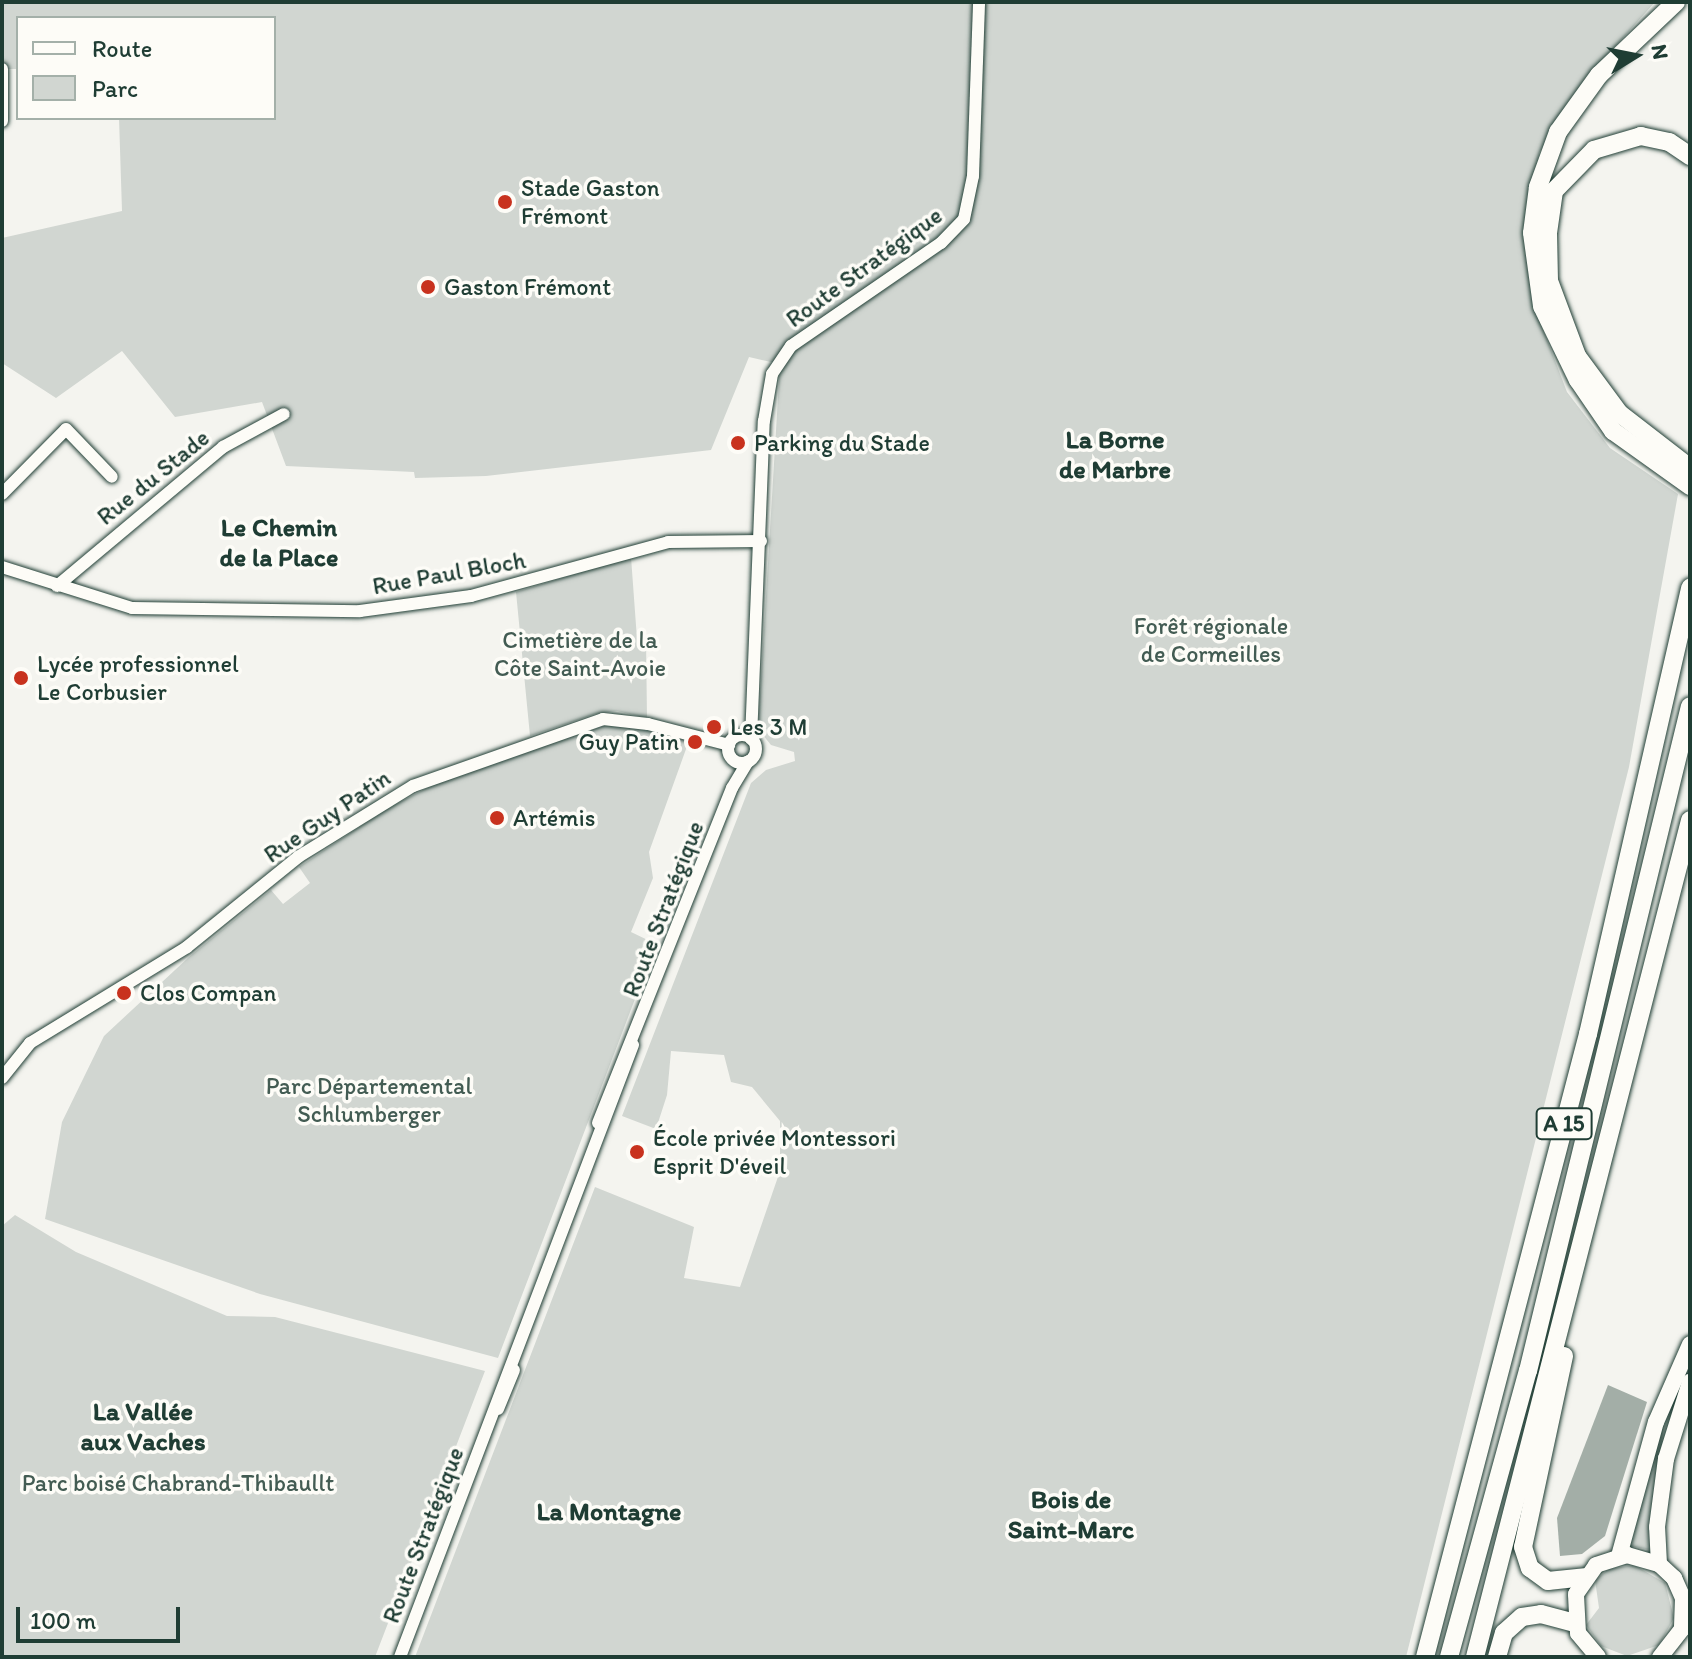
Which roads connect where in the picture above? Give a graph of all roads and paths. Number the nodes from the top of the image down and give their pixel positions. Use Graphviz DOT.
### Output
graph roads {
  1 [pos="979,2"];
  2 [pos="1676,2"];
  3 [pos="2,69"];
  4 [pos="3,102"];
  5 [pos="2,121"];
  6 [pos="1690,156"];
  7 [pos="284,414"];
  8 [pos="1650,448"];
  9 [pos="1690,468"];
  10 [pos="112,477"];
  11 [pos="1690,486"];
  12 [pos="2,494"];
  13 [pos="761,541"];
  14 [pos="2,567"];
  15 [pos="57,586"];
  16 [pos="1690,588"];
  17 [pos="751,702"];
  18 [pos="1690,706"];
  19 [pos="751,739"];
  20 [pos="732,746"];
  21 [pos="748,761"];
  22 [pos="732,788"];
  23 [pos="1690,820"];
  24 [pos="1690,843"];
  25 [pos="1669,912"];
  26 [pos="2,1078"];
  27 [pos="1586,1237"];
  28 [pos="1690,1344"];
  29 [pos="1690,1382"];
  30 [pos="1619,1556"];
  31 [pos="1659,1564"];
  32 [pos="1585,1577"];
  33 [pos="1575,1623"];
  34 [pos="1677,1639"];
  35 [pos="400,1657"];
  36 [pos="1425,1657"];
  37 [pos="1449,1657"];
  38 [pos="1475,1657"];
  39 [pos="1497,1657"];
  40 [pos="1598,1657"];
  41 [pos="1660,1657"];
  42 [pos="1681,1657"];
  1 -- 13 [label="street, Route Stratégique"];
  2 -- 8 [label="highway"];
  3 -- 4 [label="street"];
  4 -- 5 [label="street"];
  6 -- 8 [label="highway"];
  7 -- 15 [label="street, Rue du Stade"];
  8 -- 9 [label="highway"];
  8 -- 11 [label="highway"];
  10 -- 12 [label="street"];
  13 -- 15 [label="street, Rue Paul Bloch"];
  13 -- 17 [label="street, Route Stratégique"];
  14 -- 15 [label="street, Rue Paul Bloch"];
  16 -- 36 [label="highway, A 15"];
  17 -- 19 [label="street, Route Stratégique"];
  17 -- 20 [label="street, Route Stratégique"];
  18 -- 37 [label="highway, A 15"];
  19 -- 20 [label="street"];
  19 -- 21 [label="street, Route Stratégique"];
  20 -- 21 [label="street"];
  20 -- 22 [label="street, Route Stratégique"];
  20 -- 26 [label="street, Rue Guy Patin"];
  21 -- 22 [label="street, Route Stratégique"];
  22 -- 35 [label="street, Route Stratégique"];
  23 -- 25 [label="highway"];
  24 -- 25 [label="highway"];
  25 -- 27 [label="highway"];
  27 -- 32 [label="highway"];
  27 -- 38 [label="highway"];
  28 -- 30 [label="main road"];
  29 -- 31 [label="main road"];
  30 -- 31 [label="main road"];
  30 -- 32 [label="main road"];
  31 -- 34 [label="main road"];
  32 -- 33 [label="main road"];
  33 -- 39 [label="highway"];
  33 -- 40 [label="main road"];
  34 -- 41 [label="main road"];
  34 -- 42 [label="main road"];
}
